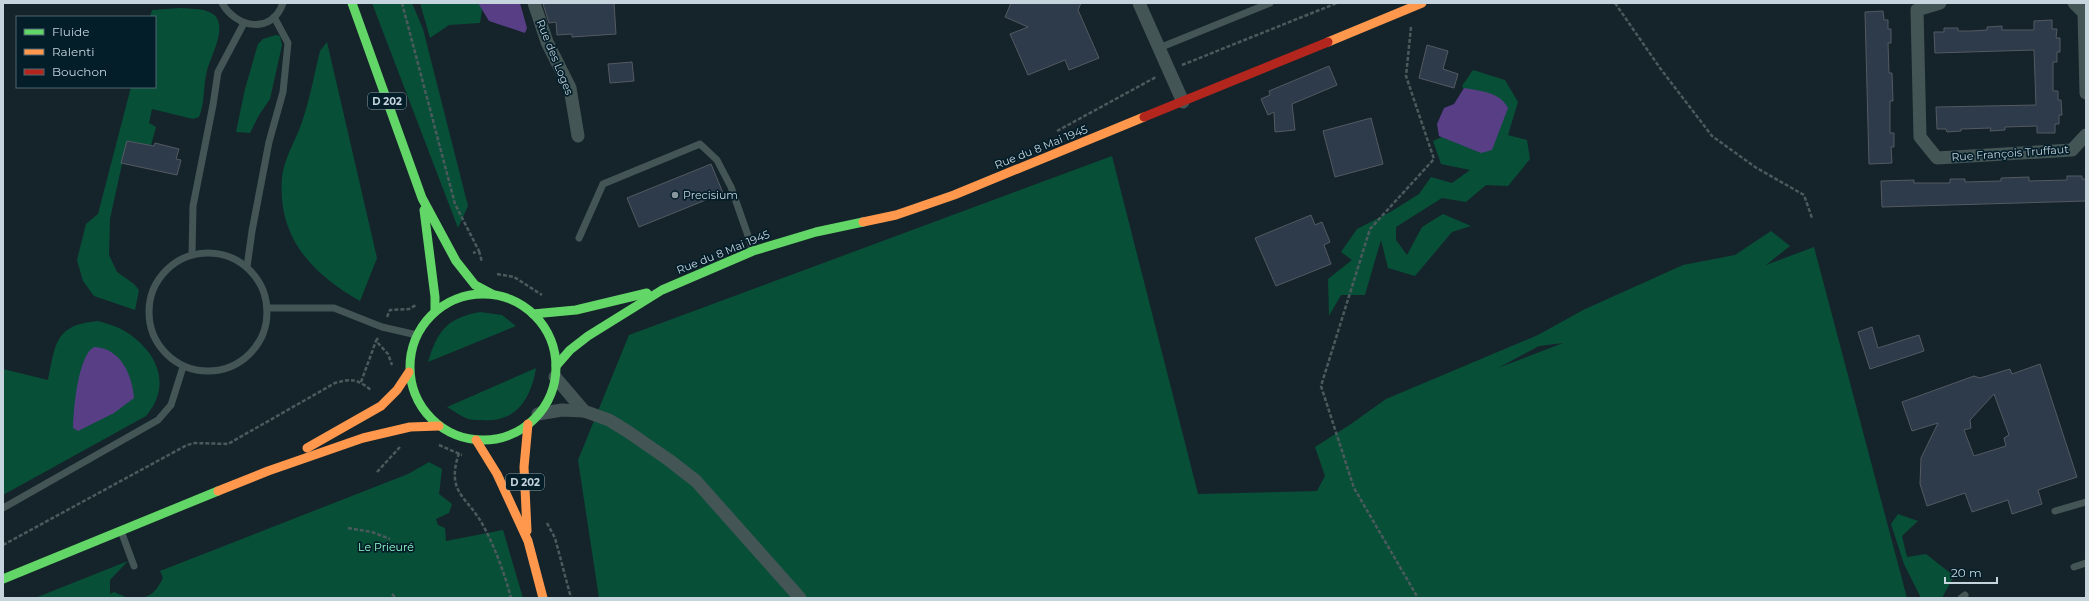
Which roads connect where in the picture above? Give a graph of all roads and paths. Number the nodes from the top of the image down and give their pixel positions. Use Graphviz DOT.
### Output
graph roads {
  1 [pos="222,3"];
  2 [pos="283,3"];
  3 [pos="352,3"];
  4 [pos="402,3"];
  5 [pos="534,3"];
  6 [pos="1139,3"];
  7 [pos="1270,3"];
  8 [pos="1337,3"];
  9 [pos="1422,3"];
  10 [pos="1614,3"];
  11 [pos="1940,3"];
  12 [pos="2074,3"];
  13 [pos="1413,7"];
  14 [pos="274,17"];
  15 [pos="244,23"];
  16 [pos="1159,48"];
  17 [pos="1169,70"];
  18 [pos="2086,74"];
  19 [pos="2086,93"];
  20 [pos="1183,102"];
  21 [pos="1055,133"];
  22 [pos="2086,135"];
  23 [pos="578,136"];
  24 [pos="422,198"];
  25 [pos="1812,218"];
  26 [pos="580,238"];
  27 [pos="753,250"];
  28 [pos="479,251"];
  29 [pos="192,255"];
  30 [pos="456,261"];
  31 [pos="483,265"];
  32 [pos="247,267"];
  33 [pos="493,273"];
  34 [pos="662,290"];
  35 [pos="492,294"];
  36 [pos="421,299"];
  37 [pos="547,299"];
  38 [pos="267,308"];
  39 [pos="435,311"];
  40 [pos="533,314"];
  41 [pos="382,327"];
  42 [pos="416,335"];
  43 [pos="376,341"];
  44 [pos="183,367"];
  45 [pos="392,369"];
  46 [pos="410,372"];
  47 [pos="555,372"];
  48 [pos="361,382"];
  49 [pos="381,406"];
  50 [pos="584,411"];
  51 [pos="538,414"];
  52 [pos="528,424"];
  53 [pos="440,426"];
  54 [pos="471,439"];
  55 [pos="433,442"];
  56 [pos="403,444"];
  57 [pos="458,453"];
  58 [pos="467,456"];
  59 [pos="268,470"];
  60 [pos="377,472"];
  61 [pos="2086,502"];
  62 [pos="3,508"];
  63 [pos="2055,511"];
  64 [pos="544,518"];
  65 [pos="348,528"];
  66 [pos="121,531"];
  67 [pos="390,539"];
  68 [pos="528,541"];
  69 [pos="3,545"];
  70 [pos="2086,563"];
  71 [pos="134,566"];
  72 [pos="2074,567"];
  73 [pos="3,580"];
  74 [pos="392,594"];
  75 [pos="396,598"];
  76 [pos="511,598"];
  77 [pos="543,598"];
  78 [pos="572,598"];
  79 [pos="800,598"];
  80 [pos="1418,598"];
  1 -- 15 [label="lane"];
  2 -- 14 [label="lane"];
  3 -- 24 [label="main road, D 202"];
  4 -- 28 [label="path"];
  5 -- 23 [label="street, Rue des Loges"];
  6 -- 16 [label="street"];
  7 -- 16 [label="lane"];
  8 -- 17 [label="path"];
  9 -- 13 [label="main road, Rue du 8 Mai 1945"];
  10 -- 25 [label="path"];
  11 -- 22 [label="street, Rue François Truffaut"];
  12 -- 18 [label="street"];
  13 -- 20 [label="main road, Rue du 8 Mai 1945"];
  13 -- 80 [label="path"];
  14 -- 15 [label="lane"];
  14 -- 32 [label="lane"];
  15 -- 29 [label="lane"];
  16 -- 17 [label="street"];
  17 -- 20 [label="street"];
  17 -- 21 [label="path"];
  18 -- 19 [label="street"];
  20 -- 27 [label="main road, Rue du 8 Mai 1945"];
  24 -- 30 [label="main road, D 202"];
  24 -- 39 [label="main road, D 202"];
  26 -- 27 [label="lane"];
  27 -- 34 [label="main road, Rue du 8 Mai 1945"];
  28 -- 30 [label="path"];
  28 -- 31 [label="path"];
  29 -- 32 [label="lane"];
  29 -- 44 [label="lane"];
  30 -- 35 [label="main road, D 202"];
  32 -- 38 [label="lane"];
  33 -- 37 [label="path"];
  34 -- 40 [label="main road"];
  34 -- 47 [label="main road"];
  35 -- 39 [label="main road"];
  35 -- 40 [label="main road"];
  36 -- 41 [label="path"];
  38 -- 41 [label="lane"];
  38 -- 44 [label="lane"];
  39 -- 42 [label="main road"];
  40 -- 47 [label="main road"];
  41 -- 42 [label="lane"];
  41 -- 43 [label="path"];
  42 -- 46 [label="main road"];
  43 -- 45 [label="path"];
  43 -- 48 [label="path"];
  44 -- 62 [label="lane"];
  46 -- 49 [label="main road"];
  46 -- 53 [label="main road"];
  47 -- 50 [label="street"];
  47 -- 51 [label="main road"];
  48 -- 49 [label="path"];
  48 -- 69 [label="path"];
  49 -- 59 [label="main road"];
  50 -- 51 [label="street"];
  50 -- 79 [label="street"];
  51 -- 52 [label="main road"];
  52 -- 54 [label="main road"];
  52 -- 68 [label="main road, D 202"];
  53 -- 54 [label="main road"];
  53 -- 59 [label="main road"];
  54 -- 57 [label="path"];
  54 -- 68 [label="main road, D 202"];
  55 -- 57 [label="path"];
  56 -- 60 [label="path"];
  57 -- 58 [label="path"];
  57 -- 76 [label="path"];
  59 -- 66 [label="main road"];
  61 -- 63 [label="lane"];
  64 -- 78 [label="path"];
  65 -- 67 [label="path"];
  66 -- 71 [label="lane"];
  66 -- 73 [label="main road"];
  68 -- 77 [label="main road, D 202"];
  70 -- 72 [label="lane"];
  74 -- 75 [label="path"];
}
